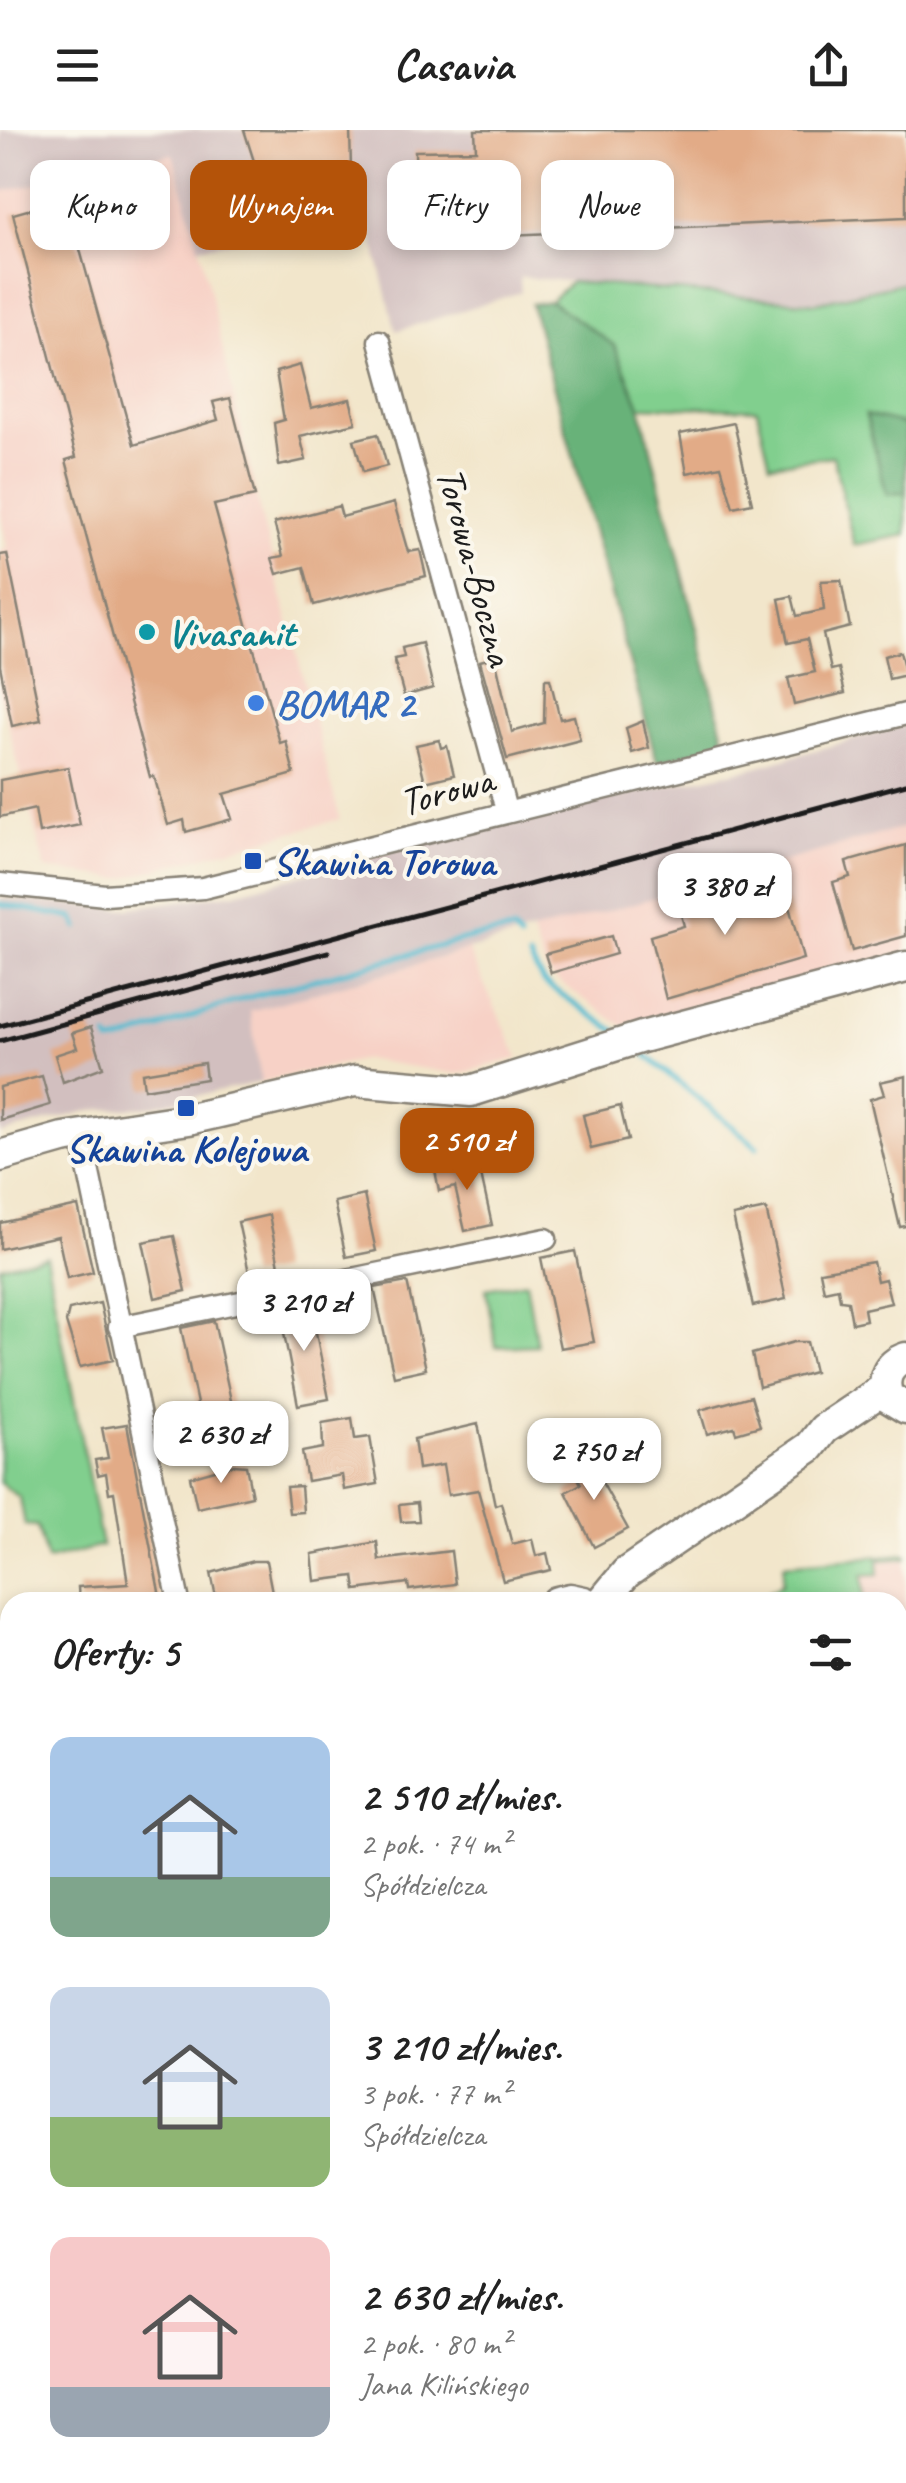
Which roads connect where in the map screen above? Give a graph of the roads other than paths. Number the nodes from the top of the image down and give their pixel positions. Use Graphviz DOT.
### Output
graph roads {
  1 [pos="379,341"];
  2 [pos="906,714"];
  3 [pos="506,810"];
  4 [pos="0,884"];
  5 [pos="906,966"];
  6 [pos="81,1134"];
  7 [pos="0,1156"];
  8 [pos="546,1239"];
  9 [pos="119,1328"];
  10 [pos="906,1358"];
  11 [pos="895,1400"];
  12 [pos="177,1592"];
  13 [pos="590,1592"];
  1 -- 3 [label="street, Torowa-Boczna"];
  2 -- 3 [label="street, Torowa"];
  3 -- 4 [label="street, Torowa"];
  5 -- 6 [label="street"];
  6 -- 7 [label="street"];
  6 -- 9 [label="street"];
  8 -- 9 [label="street"];
  9 -- 12 [label="street"];
  10 -- 11 [label="street"];
  11 -- 13 [label="street"];
}
